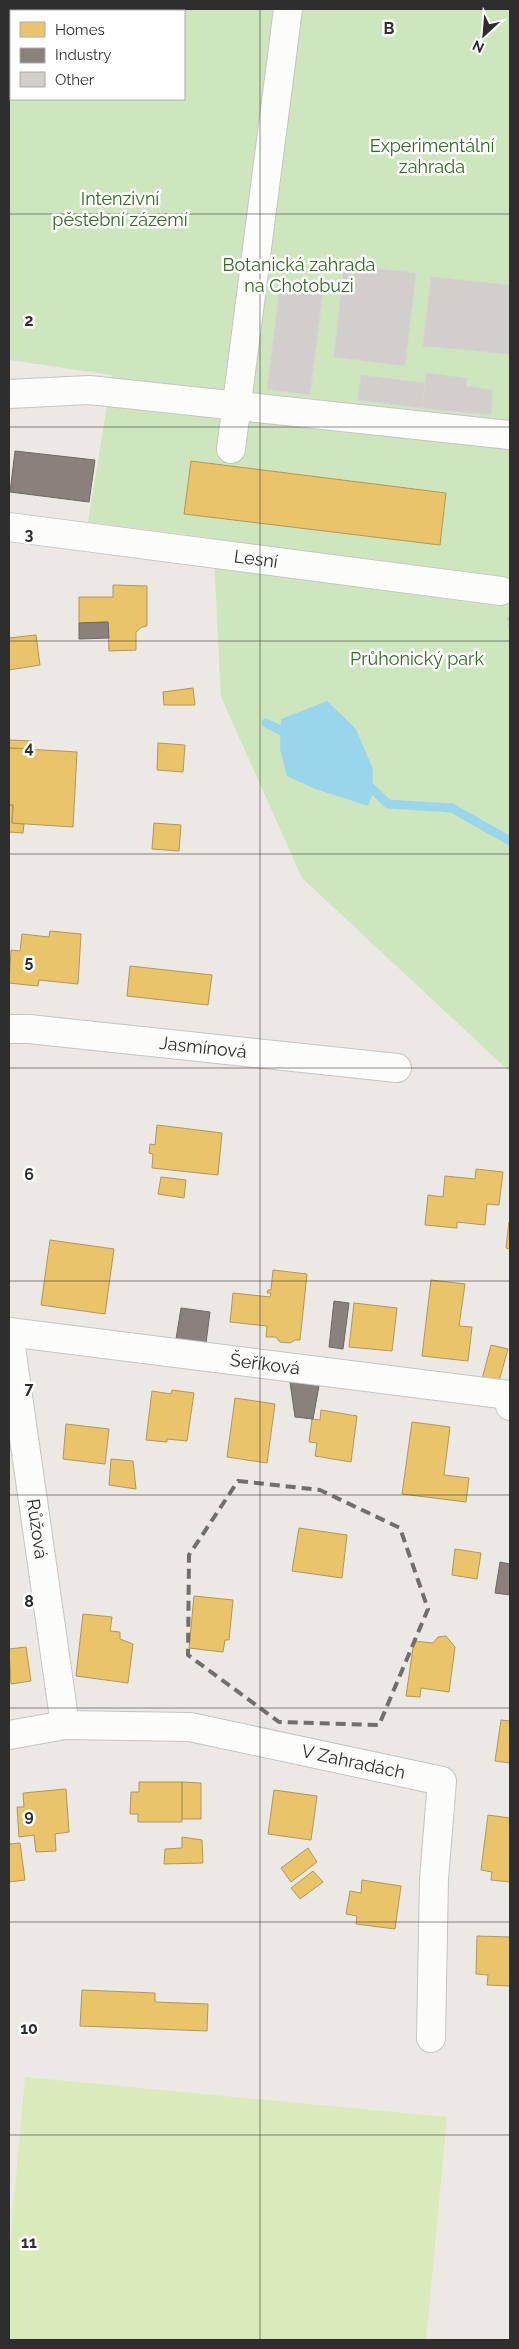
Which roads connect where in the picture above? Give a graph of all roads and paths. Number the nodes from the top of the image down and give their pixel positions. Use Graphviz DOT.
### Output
graph roads {
  1 [pos="288,9"];
  2 [pos="9,394"];
  3 [pos="235,406"];
  4 [pos="510,435"];
  5 [pos="231,448"];
  6 [pos="9,527"];
  7 [pos="501,591"];
  8 [pos="9,1029"];
  9 [pos="397,1068"];
  10 [pos="9,1333"];
  11 [pos="510,1406"];
  12 [pos="66,1725"];
  13 [pos="9,1734"];
  14 [pos="431,2038"];
  1 -- 3 [label="street"];
  2 -- 3 [label="street"];
  3 -- 4 [label="street"];
  3 -- 5 [label="street"];
  6 -- 7 [label="street, Lesní"];
  8 -- 9 [label="street, Jasmínová"];
  10 -- 11 [label="street, Šeříková"];
  10 -- 12 [label="street, Růžová"];
  12 -- 13 [label="street, V Zahradách"];
  12 -- 14 [label="street, V Zahradách"];
}
